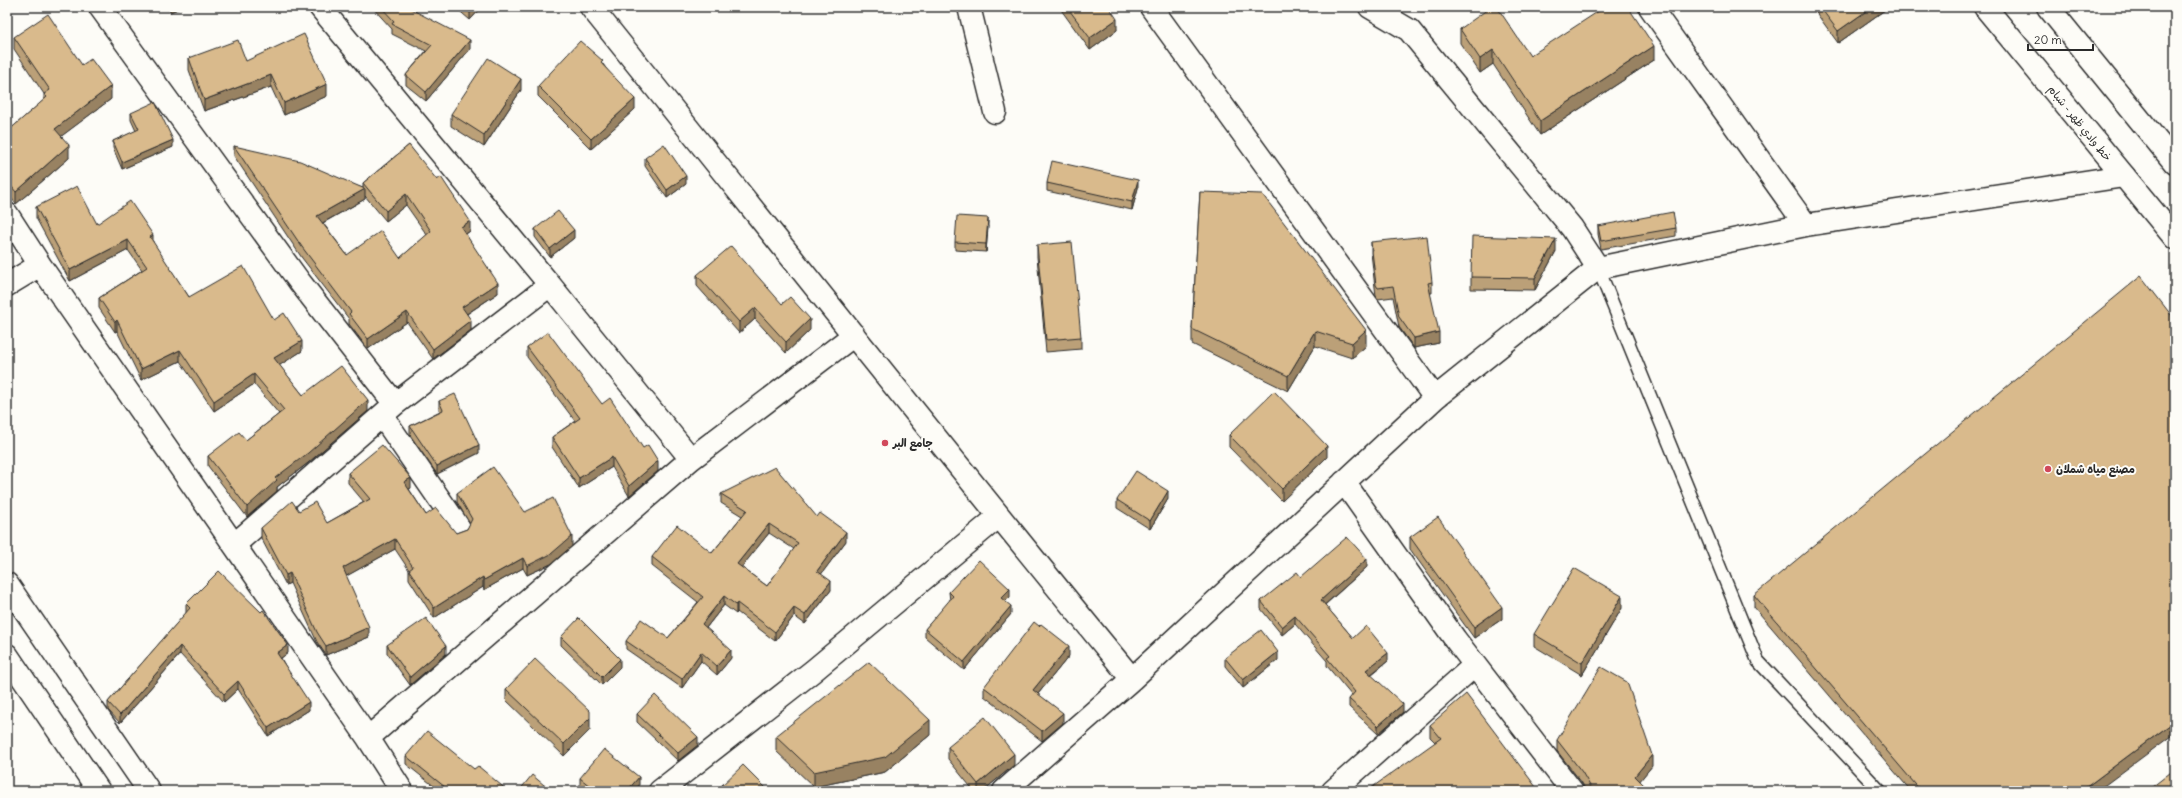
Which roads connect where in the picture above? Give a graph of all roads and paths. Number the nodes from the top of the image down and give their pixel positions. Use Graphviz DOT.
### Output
graph roads {
  1 [pos="100,7"];
  2 [pos="320,7"];
  3 [pos="591,7"];
  4 [pos="969,7"];
  5 [pos="1151,7"];
  6 [pos="1370,7"];
  7 [pos="1650,7"];
  8 [pos="1985,7"];
  9 [pos="2048,7"];
  10 [pos="995,112"];
  11 [pos="2175,163"];
  12 [pos="2124,176"];
  13 [pos="7,214"];
  14 [pos="1806,225"];
  15 [pos="2175,238"];
  16 [pos="40,265"];
  17 [pos="1598,268"];
  18 [pos="7,285"];
  19 [pos="550,285"];
  20 [pos="854,334"];
  21 [pos="1436,398"];
  22 [pos="389,411"];
  23 [pos="691,460"];
  24 [pos="1344,482"];
  25 [pos="998,518"];
  26 [pos="460,529"];
  27 [pos="234,545"];
  28 [pos="7,584"];
  29 [pos="7,655"];
  30 [pos="1474,665"];
  31 [pos="1132,679"];
  32 [pos="368,738"];
  33 [pos="99,791"];
  34 [pos="149,791"];
  35 [pos="402,791"];
  36 [pos="660,791"];
  37 [pos="1004,791"];
  38 [pos="1333,791"];
  39 [pos="1572,791"];
  40 [pos="1880,791"];
  1 -- 22 [label="street"];
  2 -- 19 [label="street"];
  3 -- 20 [label="street"];
  4 -- 10 [label="street"];
  5 -- 21 [label="street"];
  6 -- 17 [label="street"];
  7 -- 14 [label="street"];
  8 -- 12 [label="street, خط وادي ظهر - شبام"];
  9 -- 11 [label="street"];
  12 -- 14 [label="street"];
  12 -- 15 [label="street, خط وادي ظهر - شبام"];
  13 -- 16 [label="street"];
  14 -- 17 [label="street"];
  16 -- 18 [label="street"];
  16 -- 27 [label="street"];
  17 -- 21 [label="street"];
  17 -- 40 [label="lane"];
  19 -- 22 [label="street"];
  19 -- 23 [label="street"];
  20 -- 23 [label="street"];
  20 -- 25 [label="street"];
  21 -- 24 [label="street"];
  22 -- 26 [label="street"];
  22 -- 27 [label="street"];
  23 -- 32 [label="street"];
  24 -- 30 [label="street"];
  24 -- 31 [label="street"];
  25 -- 31 [label="street"];
  25 -- 36 [label="street"];
  27 -- 32 [label="street"];
  28 -- 34 [label="street"];
  29 -- 33 [label="street"];
  30 -- 38 [label="street"];
  30 -- 39 [label="street"];
  31 -- 37 [label="street"];
  32 -- 35 [label="street"];
}
